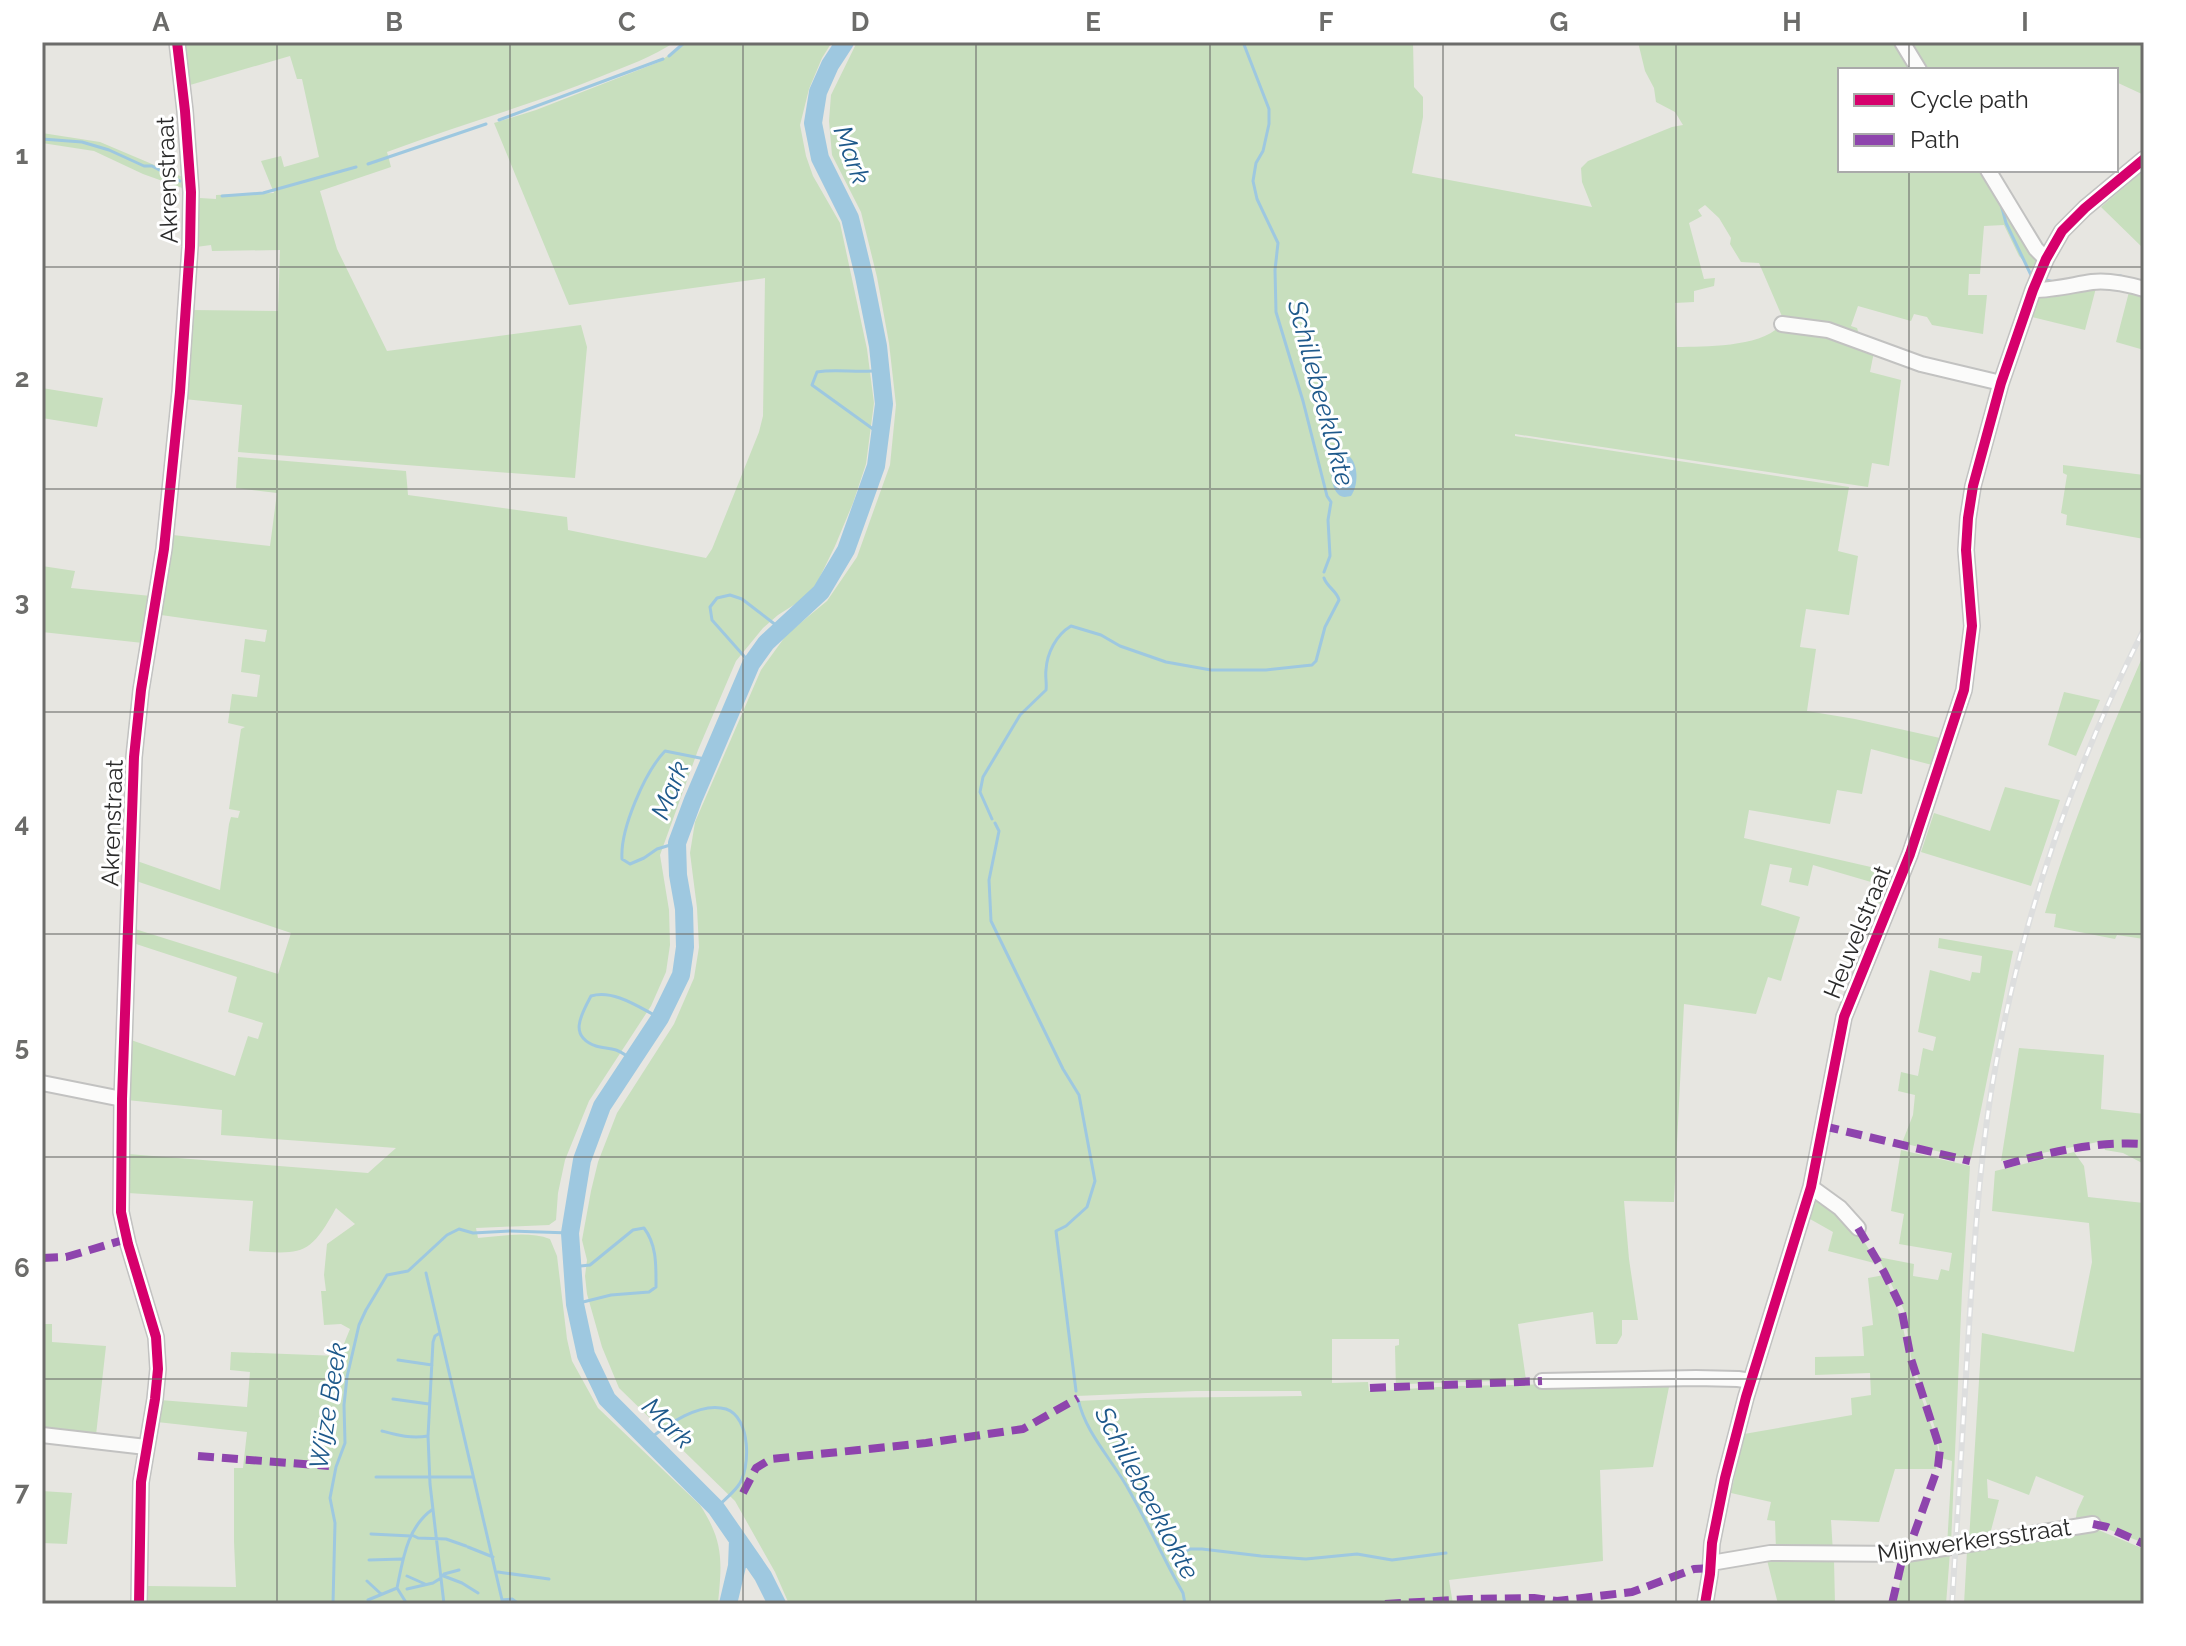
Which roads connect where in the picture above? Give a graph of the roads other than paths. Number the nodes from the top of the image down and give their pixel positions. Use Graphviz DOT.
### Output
graph roads {
  1 [pos="177,42"];
  2 [pos="1902,42"];
  3 [pos="1918,68"];
  4 [pos="2144,159"];
  5 [pos="1989,172"];
  6 [pos="2046,259"];
  7 [pos="2035,284"];
  8 [pos="2144,289"];
  9 [pos="1782,324"];
  10 [pos="2001,383"];
  11 [pos="42,1083"];
  12 [pos="122,1099"];
  13 [pos="1811,1187"];
  14 [pos="1858,1228"];
  15 [pos="1542,1381"];
  16 [pos="1751,1381"];
  17 [pos="42,1435"];
  18 [pos="146,1447"];
  19 [pos="2093,1524"];
  20 [pos="1711,1563"];
  21 [pos="139,1604"];
  22 [pos="1705,1604"];
  1 -- 12 [label="street, Akrenstraat"];
  2 -- 3 [label="street"];
  4 -- 6 [label="street, Heuvelstraat"];
  5 -- 6 [label="street"];
  6 -- 7 [label="street, Heuvelstraat"];
  7 -- 8 [label="street"];
  7 -- 10 [label="street, Heuvelstraat"];
  9 -- 10 [label="street"];
  10 -- 13 [label="street, Heuvelstraat"];
  11 -- 12 [label="street"];
  12 -- 18 [label="street, Akrenstraat"];
  13 -- 14 [label="street"];
  13 -- 16 [label="street, Heuvelstraat"];
  15 -- 16 [label="street"];
  16 -- 20 [label="street, Heuvelstraat"];
  17 -- 18 [label="street"];
  18 -- 21 [label="street, Akrenstraat"];
  19 -- 20 [label="street, Mijnwerkersstraat"];
  20 -- 22 [label="street, Heuvelstraat"];
}
